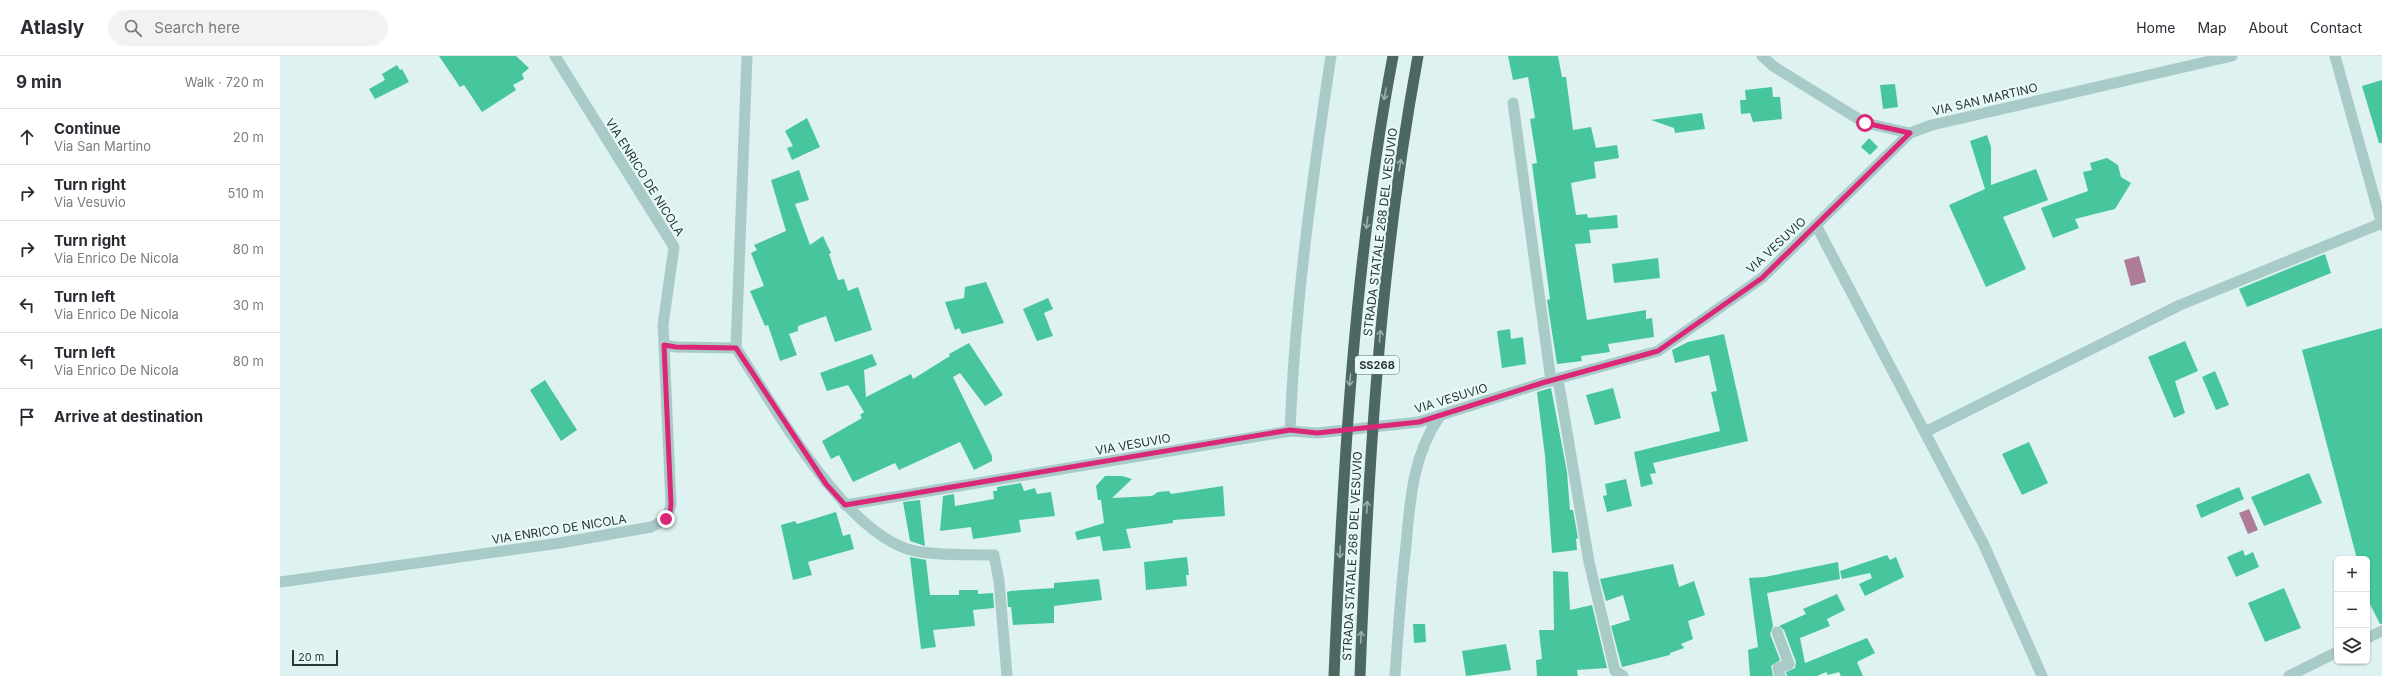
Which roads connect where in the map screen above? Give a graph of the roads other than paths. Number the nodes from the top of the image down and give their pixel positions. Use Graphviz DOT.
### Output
graph roads {
  1 [pos="555,56"];
  2 [pos="747,56"];
  3 [pos="1331,56"];
  4 [pos="1392,56"];
  5 [pos="1418,56"];
  6 [pos="1762,56"];
  7 [pos="2232,56"];
  8 [pos="2335,56"];
  9 [pos="1513,103"];
  10 [pos="1910,133"];
  11 [pos="2382,224"];
  12 [pos="1816,225"];
  13 [pos="664,345"];
  14 [pos="732,348"];
  15 [pos="1554,380"];
  16 [pos="1440,416"];
  17 [pos="1290,430"];
  18 [pos="1924,432"];
  19 [pos="845,505"];
  20 [pos="280,582"];
  21 [pos="2382,631"];
  22 [pos="1777,632"];
  23 [pos="2370,637"];
  24 [pos="2334,654"];
  25 [pos="1007,676"];
  26 [pos="1334,676"];
  27 [pos="1360,676"];
  28 [pos="1395,676"];
  29 [pos="1623,676"];
  30 [pos="1780,676"];
  31 [pos="2042,676"];
  32 [pos="2289,676"];
  1 -- 13 [label="street, VIA ENRICO DE NICOLA"];
  2 -- 14 [label="street"];
  3 -- 17 [label="street"];
  4 -- 26 [label="highway, STRADA STATALE 268 DEL VESUVIO / SS268, one-way"];
  27 -- 5 [label="highway, STRADA STATALE 268 DEL VESUVIO / SS268, one-way"];
  6 -- 10 [label="street"];
  7 -- 10 [label="street, VIA SAN MARTINO"];
  8 -- 11 [label="street"];
  9 -- 15 [label="street"];
  10 -- 12 [label="street, VIA VESUVIO"];
  11 -- 18 [label="street"];
  12 -- 15 [label="street, VIA VESUVIO"];
  12 -- 18 [label="street"];
  13 -- 14 [label="street"];
  13 -- 20 [label="street, VIA ENRICO DE NICOLA"];
  14 -- 19 [label="street"];
  15 -- 16 [label="street, VIA VESUVIO"];
  15 -- 29 [label="street"];
  16 -- 17 [label="street, VIA VESUVIO"];
  16 -- 28 [label="street"];
  17 -- 19 [label="street, VIA VESUVIO"];
  18 -- 31 [label="street"];
  19 -- 25 [label="street"];
  21 -- 23 [label="street"];
  22 -- 30 [label="street"];
  24 -- 32 [label="street"];
}
